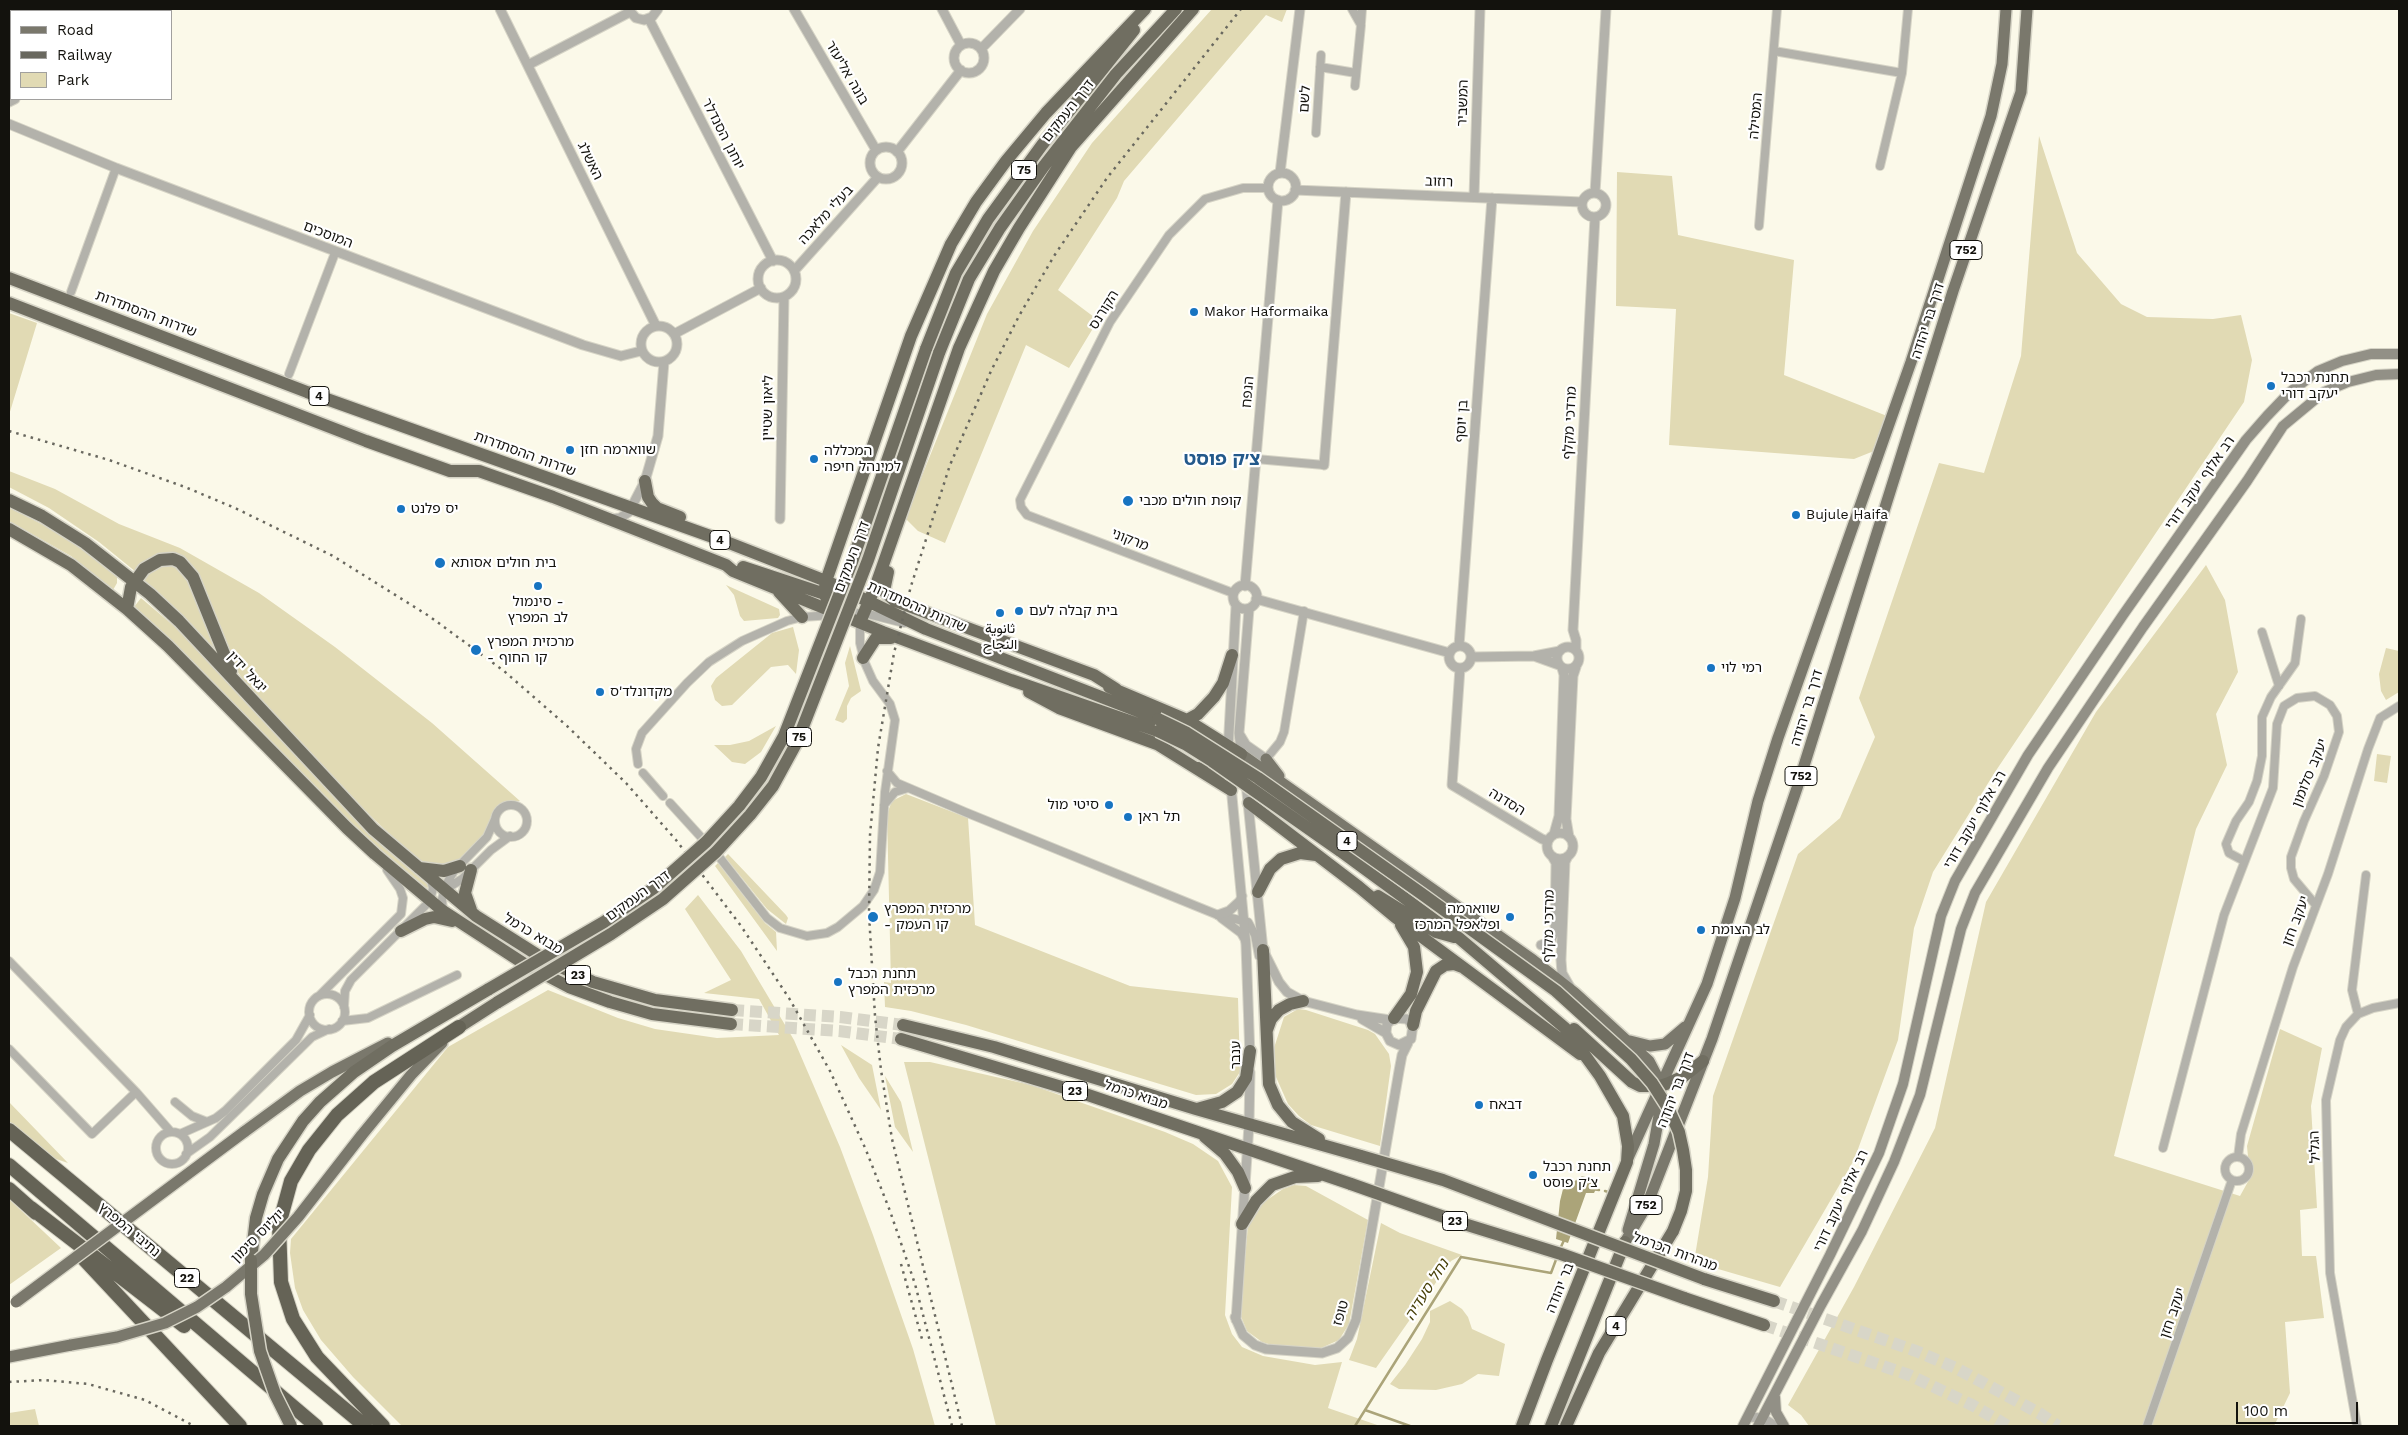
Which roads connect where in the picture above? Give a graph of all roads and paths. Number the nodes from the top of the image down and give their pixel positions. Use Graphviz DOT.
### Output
graph roads {
  1 [pos="500,9"];
  2 [pos="658,9"];
  3 [pos="794,9"];
  4 [pos="942,9"];
  5 [pos="1020,9"];
  6 [pos="1145,9"];
  7 [pos="1151,9"];
  8 [pos="1176,9"];
  9 [pos="1193,9"];
  10 [pos="1300,9"];
  11 [pos="1352,9"];
  12 [pos="1362,9"];
  13 [pos="1480,9"];
  14 [pos="1606,9"];
  15 [pos="1777,9"];
  16 [pos="1908,9"];
  17 [pos="2006,9"];
  18 [pos="2027,9"];
  19 [pos="629,10"];
  20 [pos="649,19"];
  21 [pos="1361,25"];
  22 [pos="961,45"];
  23 [pos="981,49"];
  24 [pos="1774,51"];
  25 [pos="1321,55"];
  26 [pos="528,65"];
  27 [pos="1320,67"];
  28 [pos="961,70"];
  29 [pos="1356,73"];
  30 [pos="1902,73"];
  31 [pos="1116,74"];
  32 [pos="1355,86"];
  33 [pos="9,124"];
  34 [pos="1316,133"];
  35 [pos="1083,134"];
  36 [pos="876,150"];
  37 [pos="897,152"];
  38 [pos="1880,166"];
  39 [pos="116,168"];
  40 [pos="1280,173"];
  41 [pos="878,177"];
  42 [pos="1268,188"];
  43 [pos="1295,190"];
  44 [pos="1346,192"];
  45 [pos="1595,193"];
  46 [pos="1474,197"];
  47 [pos="1492,198"];
  48 [pos="1278,200"];
  49 [pos="1582,202"];
  50 [pos="1595,217"];
  51 [pos="1759,226"];
  52 [pos="335,253"];
  53 [pos="773,261"];
  54 [pos="794,271"];
  55 [pos="9,278"];
  56 [pos="761,288"];
  57 [pos="71,292"];
  58 [pos="784,297"];
  59 [pos="9,303"];
  60 [pos="656,326"];
  61 [pos="674,334"];
  62 [pos="641,351"];
  63 [pos="2399,354"];
  64 [pos="664,362"];
  65 [pos="289,374"];
  66 [pos="2399,374"];
  67 [pos="1256,459"];
  68 [pos="1324,466"];
  69 [pos="645,481"];
  70 [pos="9,500"];
  71 [pos="1021,506"];
  72 [pos="632,509"];
  73 [pos="609,519"];
  74 [pos="780,519"];
  75 [pos="9,529"];
  76 [pos="840,540"];
  77 [pos="724,541"];
  78 [pos="886,554"];
  79 [pos="726,565"];
  80 [pos="807,574"];
  81 [pos="134,581"];
  82 [pos="769,585"];
  83 [pos="1245,586"];
  84 [pos="825,588"];
  85 [pos="1233,593"];
  86 [pos="1256,599"];
  87 [pos="1236,606"];
  88 [pos="127,608"];
  89 [pos="1248,609"];
  90 [pos="1304,611"];
  91 [pos="862,612"];
  92 [pos="840,614"];
  93 [pos="802,616"];
  94 [pos="2301,619"];
  95 [pos="1573,630"];
  96 [pos="2262,632"];
  97 [pos="901,639"];
  98 [pos="1459,646"];
  99 [pos="1561,650"];
  100 [pos="1576,650"];
  101 [pos="1450,653"];
  102 [pos="1232,655"];
  103 [pos="1534,656"];
  104 [pos="1470,657"];
  105 [pos="863,658"];
  106 [pos="1560,666"];
  107 [pos="1576,667"];
  108 [pos="1460,668"];
  109 [pos="1027,670"];
  110 [pos="1010,680"];
  111 [pos="240,686"];
  112 [pos="2279,686"];
  113 [pos="1116,689"];
  114 [pos="2399,706"];
  115 [pos="1187,720"];
  116 [pos="1158,725"];
  117 [pos="1239,733"];
  118 [pos="1228,745"];
  119 [pos="1241,754"];
  120 [pos="1266,759"];
  121 [pos="638,764"];
  122 [pos="1198,768"];
  123 [pos="1230,770"];
  124 [pos="887,771"];
  125 [pos="643,773"];
  126 [pos="1245,777"];
  127 [pos="1277,778"];
  128 [pos="908,788"];
  129 [pos="1290,788"];
  130 [pos="1231,790"];
  131 [pos="663,796"];
  132 [pos="670,803"];
  133 [pos="1249,803"];
  134 [pos="883,809"];
  135 [pos="495,819"];
  136 [pos="510,836"];
  137 [pos="1569,837"];
  138 [pos="1551,838"];
  139 [pos="375,854"];
  140 [pos="1552,856"];
  141 [pos="1568,856"];
  142 [pos="1320,857"];
  143 [pos="2244,861"];
  144 [pos="417,867"];
  145 [pos="465,868"];
  146 [pos="2366,875"];
  147 [pos="1359,887"];
  148 [pos="1258,892"];
  149 [pos="435,895"];
  150 [pos="1242,895"];
  151 [pos="2316,904"];
  152 [pos="1218,915"];
  153 [pos="476,916"];
  154 [pos="1395,917"];
  155 [pos="1244,921"];
  156 [pos="463,924"];
  157 [pos="401,931"];
  158 [pos="1459,938"];
  159 [pos="1246,945"];
  160 [pos="1541,945"];
  161 [pos="1263,950"];
  162 [pos="9,961"];
  163 [pos="1466,970"];
  164 [pos="457,975"];
  165 [pos="1264,984"];
  166 [pos="1575,993"];
  167 [pos="320,995"];
  168 [pos="1303,1000"];
  169 [pos="2399,1003"];
  170 [pos="344,1007"];
  171 [pos="732,1010"];
  172 [pos="1544,1010"];
  173 [pos="2358,1014"];
  174 [pos="310,1015"];
  175 [pos="1357,1015"];
  176 [pos="1392,1019"];
  177 [pos="342,1020"];
  178 [pos="432,1021"];
  179 [pos="1692,1021"];
  180 [pos="731,1024"];
  181 [pos="903,1025"];
  182 [pos="459,1026"];
  183 [pos="1413,1026"];
  184 [pos="329,1029"];
  185 [pos="1266,1035"];
  186 [pos="1388,1037"];
  187 [pos="901,1039"];
  188 [pos="1626,1039"];
  189 [pos="1408,1043"];
  190 [pos="9,1049"];
  191 [pos="1250,1051"];
  192 [pos="1703,1061"];
  193 [pos="1398,1071"];
  194 [pos="1600,1076"];
  195 [pos="1660,1086"];
  196 [pos="136,1092"];
  197 [pos="175,1102"];
  198 [pos="1196,1109"];
  199 [pos="206,1122"];
  200 [pos="224,1123"];
  201 [pos="1249,1125"];
  202 [pos="9,1130"];
  203 [pos="1195,1130"];
  204 [pos="170,1131"];
  205 [pos="180,1134"];
  206 [pos="1247,1148"];
  207 [pos="2163,1148"];
  208 [pos="1341,1150"];
  209 [pos="186,1154"];
  210 [pos="2238,1157"];
  211 [pos="1627,1162"];
  212 [pos="9,1165"];
  213 [pos="1330,1177"];
  214 [pos="2232,1180"];
  215 [pos="1244,1188"];
  216 [pos="9,1189"];
  217 [pos="30,1208"];
  218 [pos="1242,1224"];
  219 [pos="1625,1242"];
  220 [pos="1774,1301"];
  221 [pos="12,1305"];
  222 [pos="1764,1325"];
  223 [pos="9,1357"];
  224 [pos="1775,1395"];
  225 [pos="1745,1421"];
  226 [pos="1759,1423"];
  227 [pos="240,1426"];
  228 [pos="291,1426"];
  229 [pos="315,1426"];
  230 [pos="365,1426"];
  231 [pos="383,1426"];
  232 [pos="1522,1426"];
  233 [pos="1551,1426"];
  234 [pos="1566,1426"];
  235 [pos="1775,1426"];
  236 [pos="1784,1426"];
  237 [pos="2147,1426"];
  238 [pos="2357,1426"];
  1 -- 26 [label="street, האשלג"];
  2 -- 20 [label="street"];
  3 -- 36 [label="street, בונה אליעזר"];
  4 -- 22 [label="street"];
  5 -- 23 [label="street"];
  6 -- 76 [label="highway"];
  7 -- 178 [label="highway, דרך העמקים / 75, bridge"];
  8 -- 31 [label="highway, דרך העמקים / 75"];
  9 -- 35 [label="highway"];
  10 -- 40 [label="street"];
  11 -- 21 [label="street"];
  12 -- 21 [label="street"];
  13 -- 46 [label="street, המשביר"];
  14 -- 45 [label="street"];
  15 -- 24 [label="street, המסילה"];
  16 -- 30 [label="street"];
  17 -- 179 [label="main road, דרך בר יהודה / 752"];
  18 -- 192 [label="main road, דרך בר יהודה / 752"];
  19 -- 20 [label="street"];
  19 -- 26 [label="street"];
  20 -- 53 [label="street, יוחנן הסנדלר"];
  21 -- 29 [label="street"];
  22 -- 23 [label="street"];
  22 -- 28 [label="street"];
  23 -- 28 [label="street"];
  24 -- 30 [label="street"];
  24 -- 51 [label="street, המסילה"];
  25 -- 27 [label="street, לשם"];
  26 -- 60 [label="street, האשלג"];
  27 -- 29 [label="street, לשם"];
  27 -- 34 [label="street, לשם"];
  28 -- 37 [label="street"];
  29 -- 32 [label="street"];
  30 -- 38 [label="street"];
  31 -- 35 [label="highway"];
  31 -- 182 [label="highway, דרך העמקים / 75, bridge"];
  33 -- 39 [label="street, המוסכים"];
  35 -- 78 [label="highway"];
  36 -- 37 [label="street"];
  36 -- 41 [label="street"];
  37 -- 41 [label="street"];
  39 -- 52 [label="street, המוסכים"];
  39 -- 57 [label="street"];
  40 -- 42 [label="street"];
  40 -- 43 [label="street"];
  41 -- 54 [label="street, בעלי מלאכה"];
  42 -- 48 [label="street"];
  42 -- 71 [label="street, הקורנס"];
  43 -- 44 [label="street, רוזוב"];
  43 -- 48 [label="street"];
  44 -- 46 [label="street, רוזוב"];
  44 -- 68 [label="street"];
  45 -- 49 [label="street"];
  45 -- 50 [label="street"];
  46 -- 47 [label="street, רוזוב"];
  47 -- 49 [label="street, רוזוב"];
  47 -- 98 [label="street, בן יוסף"];
  48 -- 67 [label="street, הנפח"];
  49 -- 50 [label="street"];
  50 -- 95 [label="street, מרדכי מקלף"];
  52 -- 62 [label="street, המוסכים"];
  52 -- 65 [label="street"];
  53 -- 54 [label="street"];
  53 -- 56 [label="street"];
  54 -- 58 [label="street"];
  55 -- 72 [label="highway, שדרות ההסתדרות / 4"];
  56 -- 58 [label="street"];
  56 -- 61 [label="street"];
  58 -- 74 [label="street, ליאון שטיין"];
  59 -- 73 [label="highway, שדרות ההסתדרות / 4"];
  60 -- 61 [label="street"];
  60 -- 62 [label="street"];
  61 -- 64 [label="street"];
  62 -- 64 [label="street"];
  63 -- 225 [label="main road, רב אלוף יעקב דורי"];
  64 -- 69 [label="street"];
  66 -- 224 [label="main road"];
  67 -- 68 [label="street"];
  67 -- 83 [label="street, הנפח"];
  69 -- 72 [label="street"];
  69 -- 77 [label="highway"];
  70 -- 81 [label="highway, יגאל ידין"];
  71 -- 85 [label="street, מרקוני"];
  72 -- 73 [label="street"];
  72 -- 77 [label="highway, שדרות ההסתדרות / 4"];
  73 -- 79 [label="highway, שדרות ההסתדרות / 4"];
  75 -- 88 [label="highway, יגאל ידין"];
  76 -- 80 [label="highway"];
  76 -- 84 [label="highway"];
  77 -- 80 [label="highway, שדרות ההסתדרות / 4"];
  78 -- 91 [label="highway"];
  78 -- 113 [label="highway"];
  79 -- 82 [label="highway, שדרות ההסתדרות / 4"];
  79 -- 84 [label="highway"];
  80 -- 84 [label="highway, שדרות ההסתדרות / 4"];
  81 -- 88 [label="highway"];
  81 -- 111 [label="highway, יגאל ידין"];
  81 -- 111 [label="highway"];
  82 -- 92 [label="highway, שדרות ההסתדרות / 4"];
  82 -- 93 [label="highway"];
  83 -- 85 [label="street"];
  83 -- 86 [label="street"];
  84 -- 91 [label="highway, שדרות ההסתדרות / 4"];
  84 -- 91 [label="highway"];
  84 -- 92 [label="highway"];
  85 -- 87 [label="street"];
  86 -- 89 [label="street"];
  86 -- 90 [label="street"];
  87 -- 89 [label="street"];
  87 -- 102 [label="street"];
  88 -- 139 [label="highway, יגאל ידין"];
  89 -- 117 [label="street"];
  90 -- 101 [label="street"];
  90 -- 120 [label="street"];
  91 -- 92 [label="highway, שדרות ההסתדרות / 4"];
  91 -- 97 [label="highway, שדרות ההסתדרות / 4"];
  91 -- 105 [label="street"];
  91 -- 109 [label="highway, שדרות ההסתדרות / 4"];
  92 -- 93 [label="street"];
  93 -- 121 [label="street"];
  94 -- 112 [label="street"];
  95 -- 99 [label="street, מרדכי מקלף"];
  95 -- 100 [label="street, מרדכי מקלף"];
  96 -- 112 [label="street"];
  97 -- 105 [label="highway"];
  97 -- 110 [label="highway, שדרות ההסתדרות / 4"];
  98 -- 101 [label="street"];
  98 -- 104 [label="street"];
  99 -- 100 [label="street"];
  99 -- 103 [label="street"];
  99 -- 106 [label="street"];
  100 -- 107 [label="street"];
  101 -- 108 [label="street"];
  102 -- 115 [label="highway"];
  102 -- 118 [label="street"];
  103 -- 104 [label="street"];
  103 -- 106 [label="street"];
  104 -- 108 [label="street"];
  105 -- 124 [label="street"];
  106 -- 107 [label="street"];
  106 -- 138 [label="street"];
  107 -- 137 [label="street"];
  108 -- 138 [label="street, הסדנה"];
  109 -- 113 [label="highway"];
  109 -- 116 [label="highway, 4"];
  110 -- 116 [label="highway, 4"];
  110 -- 122 [label="highway"];
  111 -- 144 [label="highway, יגאל ידין"];
  112 -- 143 [label="street"];
  113 -- 115 [label="highway"];
  114 -- 151 [label="street, יעקב חזן"];
  115 -- 118 [label="highway"];
  116 -- 158 [label="highway, 4, bridge"];
  116 -- 234 [label="highway, 4, bridge"];
  117 -- 119 [label="street"];
  117 -- 120 [label="street"];
  118 -- 119 [label="highway"];
  118 -- 123 [label="street"];
  119 -- 123 [label="highway"];
  119 -- 126 [label="street"];
  119 -- 127 [label="main road"];
  120 -- 129 [label="main road"];
  122 -- 123 [label="highway"];
  122 -- 130 [label="highway"];
  123 -- 130 [label="street"];
  124 -- 128 [label="street"];
  124 -- 134 [label="street"];
  125 -- 131 [label="street"];
  126 -- 127 [label="main road"];
  126 -- 130 [label="main road"];
  126 -- 133 [label="street"];
  127 -- 129 [label="main road"];
  128 -- 134 [label="street"];
  128 -- 152 [label="street"];
  129 -- 166 [label="main road"];
  130 -- 133 [label="street"];
  130 -- 150 [label="street, ענבר"];
  132 -- 134 [label="street"];
  133 -- 142 [label="highway"];
  133 -- 148 [label="street"];
  135 -- 136 [label="street"];
  135 -- 136 [label="street"];
  135 -- 145 [label="street"];
  136 -- 145 [label="street"];
  137 -- 138 [label="street"];
  137 -- 141 [label="street"];
  138 -- 140 [label="street"];
  139 -- 149 [label="highway, יגאל ידין"];
  139 -- 167 [label="street"];
  140 -- 141 [label="street"];
  140 -- 160 [label="street, מרדכי מקלף"];
  141 -- 166 [label="street, מרדכי מקלף"];
  142 -- 147 [label="highway"];
  142 -- 148 [label="highway"];
  143 -- 151 [label="street, יעקב סלומון"];
  143 -- 207 [label="street, יעקב סלומון"];
  144 -- 145 [label="highway"];
  144 -- 149 [label="highway, יגאל ידין"];
  145 -- 149 [label="street"];
  145 -- 149 [label="street"];
  145 -- 153 [label="highway"];
  146 -- 173 [label="street"];
  147 -- 154 [label="highway"];
  147 -- 158 [label="highway"];
  148 -- 161 [label="street"];
  149 -- 153 [label="highway, מבוא כרמל / 23"];
  149 -- 156 [label="highway, יגאל ידין / 23"];
  149 -- 157 [label="street"];
  150 -- 152 [label="street"];
  150 -- 155 [label="street, ענבר"];
  151 -- 210 [label="street, יעקב חזן"];
  152 -- 155 [label="street"];
  152 -- 159 [label="street"];
  153 -- 171 [label="highway, מבוא כרמל / 23"];
  154 -- 163 [label="highway"];
  154 -- 176 [label="highway"];
  155 -- 159 [label="street, ענבר"];
  155 -- 165 [label="street"];
  156 -- 157 [label="highway"];
  156 -- 180 [label="highway, 23"];
  157 -- 170 [label="street"];
  158 -- 172 [label="highway, 4"];
  159 -- 191 [label="street, ענבר"];
  161 -- 165 [label="highway"];
  161 -- 168 [label="street"];
  162 -- 196 [label="street"];
  163 -- 183 [label="highway"];
  163 -- 194 [label="highway"];
  164 -- 177 [label="street"];
  165 -- 185 [label="highway"];
  166 -- 188 [label="main road"];
  167 -- 170 [label="street"];
  167 -- 174 [label="street"];
  168 -- 175 [label="street"];
  168 -- 185 [label="highway"];
  169 -- 173 [label="street"];
  170 -- 177 [label="street"];
  172 -- 194 [label="highway, 4"];
  172 -- 195 [label="highway"];
  173 -- 238 [label="street, הגליל"];
  174 -- 184 [label="street"];
  174 -- 199 [label="street"];
  175 -- 176 [label="street"];
  175 -- 186 [label="street"];
  176 -- 183 [label="street"];
  176 -- 186 [label="street"];
  177 -- 184 [label="street"];
  178 -- 221 [label="main road, bridge"];
  178 -- 228 [label="highway, דרך העמקים, bridge"];
  179 -- 188 [label="main road"];
  179 -- 195 [label="main road, דרך בר יהודה / 752"];
  181 -- 198 [label="highway, מבוא כרמל / 23"];
  182 -- 223 [label="main road, יוליוס סימון, bridge"];
  182 -- 231 [label="highway"];
  183 -- 189 [label="street"];
  184 -- 200 [label="street"];
  185 -- 208 [label="highway"];
  186 -- 189 [label="street"];
  186 -- 193 [label="street"];
  187 -- 203 [label="highway, מבוא כרמל / 23"];
  188 -- 195 [label="main road"];
  189 -- 193 [label="street"];
  190 -- 196 [label="street"];
  191 -- 198 [label="highway"];
  191 -- 201 [label="street, ענבר"];
  192 -- 195 [label="highway"];
  192 -- 219 [label="main road, דרך בר יהודה / 752"];
  193 -- 218 [label="street, טופז"];
  194 -- 211 [label="highway, 4"];
  195 -- 211 [label="main road, דרך בר יהודה / 752"];
  195 -- 219 [label="main road"];
  196 -- 204 [label="street"];
  197 -- 199 [label="street"];
  198 -- 201 [label="highway, מבוא כרמל / 23"];
  199 -- 200 [label="street"];
  199 -- 205 [label="street"];
  200 -- 209 [label="street"];
  201 -- 206 [label="street, ענבר"];
  201 -- 208 [label="highway, 23"];
  202 -- 230 [label="highway, נתיבי המפרץ / 22"];
  203 -- 206 [label="highway, מבוא כרמל / 23"];
  203 -- 215 [label="highway"];
  204 -- 205 [label="street"];
  204 -- 209 [label="street"];
  205 -- 209 [label="street"];
  206 -- 213 [label="highway, 23"];
  206 -- 215 [label="street, ענבר"];
  208 -- 220 [label="highway, מנהרות הכרמל / 23, bridge"];
  210 -- 214 [label="street"];
  210 -- 214 [label="street"];
  211 -- 232 [label="highway, בר יהודה / 4"];
  212 -- 229 [label="highway, נתיבי המפרץ / 22"];
  213 -- 218 [label="highway"];
  213 -- 222 [label="highway, 23, bridge"];
  214 -- 237 [label="street, יעקב חזן"];
  215 -- 218 [label="street, ענבר"];
  216 -- 217 [label="highway"];
  217 -- 227 [label="highway"];
  217 -- 229 [label="highway"];
  219 -- 233 [label="highway, דרך בר יהודה / 752"];
  224 -- 226 [label="main road"];
  224 -- 236 [label="main road"];
  225 -- 226 [label="street"];
  226 -- 235 [label="street"];
}
